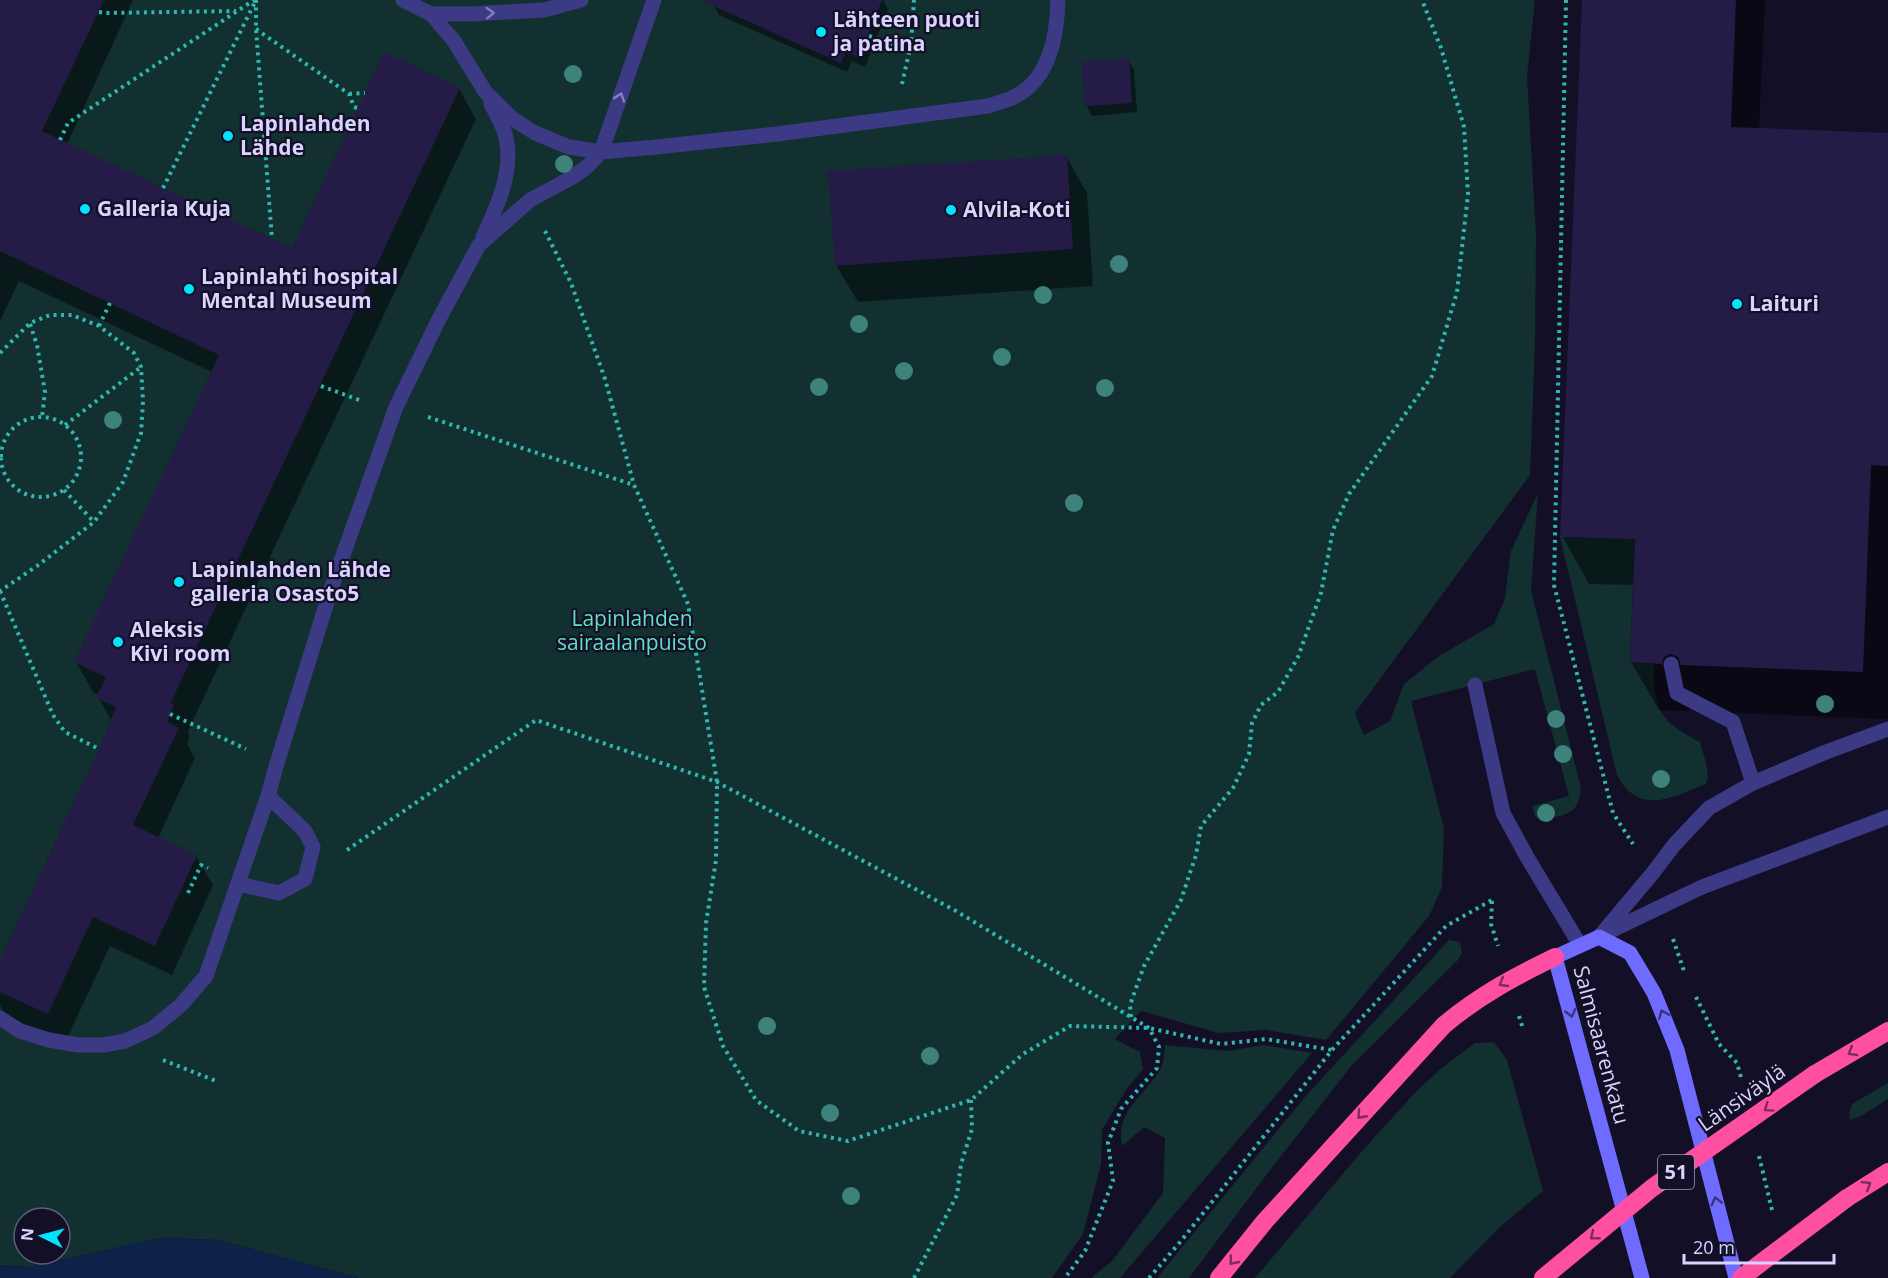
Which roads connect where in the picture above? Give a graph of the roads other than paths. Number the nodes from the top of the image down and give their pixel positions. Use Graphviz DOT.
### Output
graph roads {
  1 [pos="403,0"];
  2 [pos="581,0"];
  3 [pos="654,0"];
  4 [pos="1059,0"];
  5 [pos="431,14"];
  6 [pos="486,93"];
  7 [pos="601,152"];
  8 [pos="479,245"];
  9 [pos="1671,664"];
  10 [pos="1475,685"];
  11 [pos="1888,729"];
  12 [pos="1753,783"];
  13 [pos="268,796"];
  14 [pos="1888,817"];
  15 [pos="238,884"];
  16 [pos="1599,937"];
  17 [pos="1580,945"];
  18 [pos="1555,957"];
  19 [pos="0,1018"];
  20 [pos="1888,1031"];
  21 [pos="1888,1173"];
  22 [pos="1219,1278"];
  23 [pos="1543,1278"];
  24 [pos="1642,1278"];
  25 [pos="1736,1278"];
  26 [pos="1741,1278"];
  1 -- 5 [label="lane"];
  5 -- 2 [label="lane, one-way"];
  7 -- 3 [label="lane, one-way"];
  4 -- 7 [label="lane"];
  5 -- 6 [label="lane"];
  6 -- 7 [label="lane"];
  6 -- 8 [label="lane"];
  7 -- 8 [label="lane"];
  8 -- 13 [label="lane"];
  9 -- 12 [label="lane"];
  10 -- 17 [label="lane"];
  11 -- 12 [label="lane"];
  12 -- 16 [label="lane"];
  13 -- 15 [label="lane"];
  13 -- 15 [label="lane"];
  14 -- 16 [label="lane"];
  15 -- 19 [label="lane"];
  16 -- 17 [label="main road, Salmisaarenkatu"];
  25 -- 16 [label="main road, Salmisaarenkatu, one-way"];
  17 -- 18 [label="main road, Salmisaarenkatu"];
  18 -- 22 [label="highway, one-way"];
  18 -- 24 [label="main road, Salmisaarenkatu, one-way"];
  20 -- 23 [label="highway, Länsiväylä / 51, one-way, bridge"];
  26 -- 21 [label="highway, one-way, bridge"];
}
